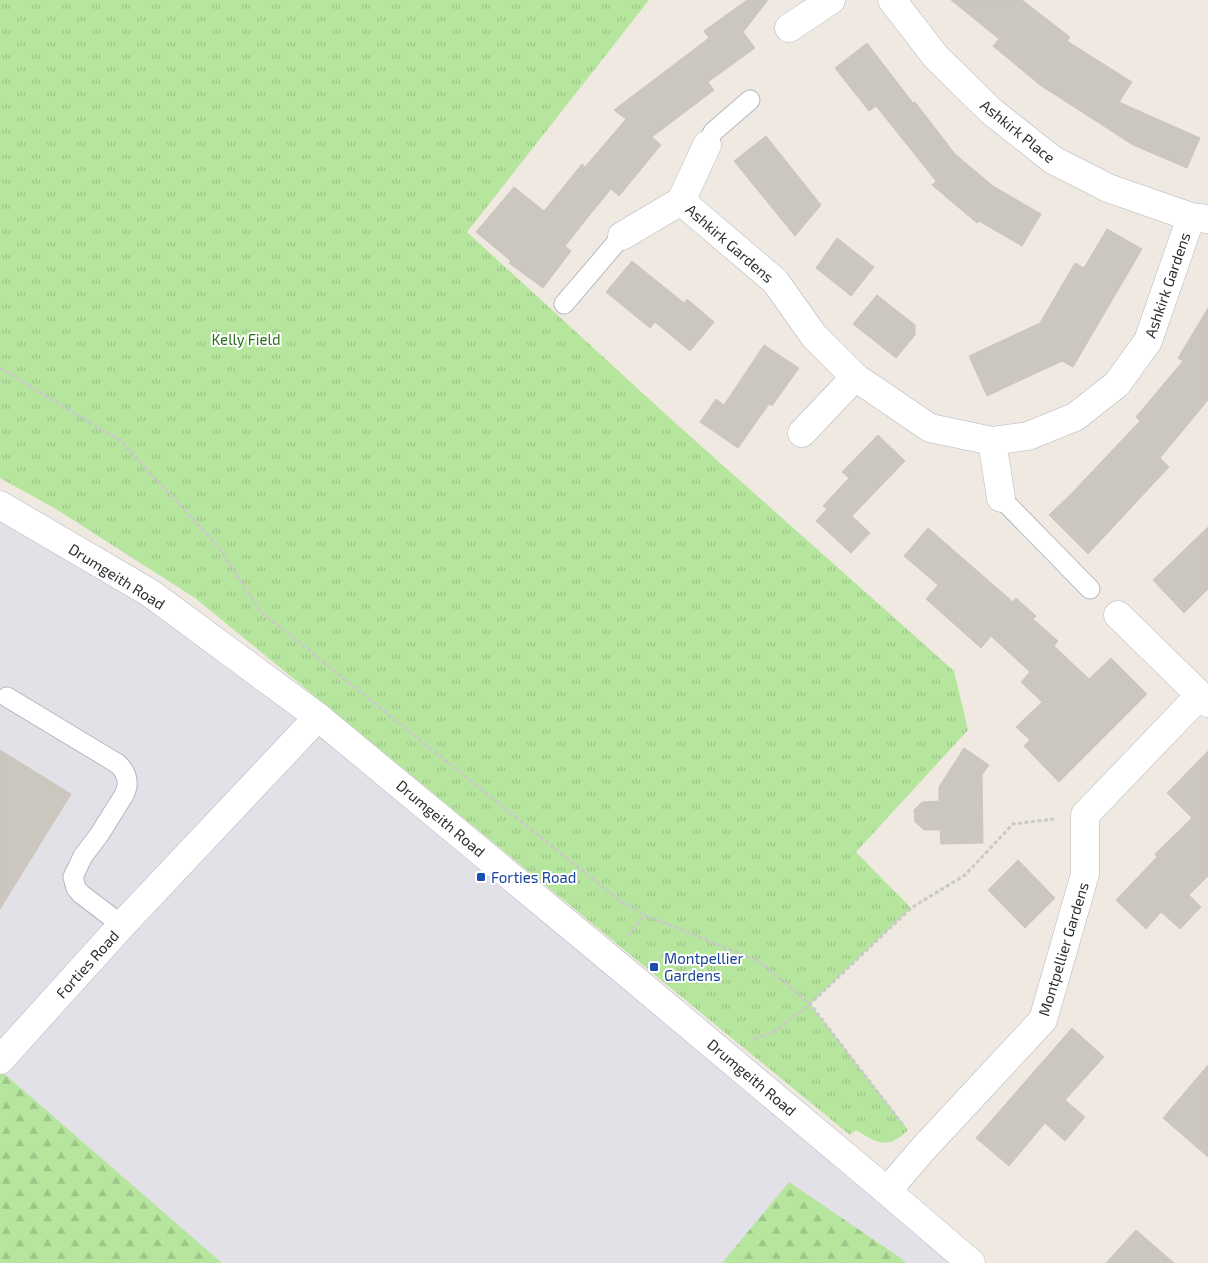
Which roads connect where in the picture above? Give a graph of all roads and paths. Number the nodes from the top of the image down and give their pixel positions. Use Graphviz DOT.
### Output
graph roads {
  1 [pos="831,0"];
  2 [pos="892,0"];
  3 [pos="789,28"];
  4 [pos="750,100"];
  5 [pos="707,145"];
  6 [pos="681,201"];
  7 [pos="1199,218"];
  8 [pos="622,236"];
  9 [pos="564,304"];
  10 [pos="0,368"];
  11 [pos="855,377"];
  12 [pos="802,433"];
  13 [pos="992,441"];
  14 [pos="1001,498"];
  15 [pos="0,505"];
  16 [pos="1090,590"];
  17 [pos="1118,615"];
  18 [pos="7,697"];
  19 [pos="1204,699"];
  20 [pos="318,716"];
  21 [pos="1085,815"];
  22 [pos="122,925"];
  23 [pos="810,1004"];
  24 [pos="721,1052"];
  25 [pos="0,1060"];
  26 [pos="923,1149"];
  27 [pos="887,1191"];
  28 [pos="971,1263"];
  1 -- 3 [label="street"];
  2 -- 7 [label="street, Ashkirk Place"];
  4 -- 5 [label="lane"];
  5 -- 6 [label="street, Ashkirk Gardens"];
  6 -- 8 [label="street, Ashkirk Gardens"];
  6 -- 11 [label="street, Ashkirk Gardens"];
  7 -- 13 [label="street, Ashkirk Gardens"];
  8 -- 9 [label="lane"];
  10 -- 23 [label="path"];
  11 -- 12 [label="street"];
  11 -- 13 [label="street, Ashkirk Gardens"];
  13 -- 14 [label="street"];
  14 -- 16 [label="lane"];
  15 -- 20 [label="street, Drumgeith Road"];
  17 -- 19 [label="street"];
  18 -- 22 [label="lane"];
  19 -- 21 [label="street"];
  20 -- 22 [label="street, Forties Road"];
  20 -- 24 [label="street, Drumgeith Road"];
  21 -- 23 [label="path"];
  21 -- 26 [label="street, Montpellier Gardens"];
  22 -- 25 [label="street, Forties Road"];
  23 -- 24 [label="path"];
  23 -- 26 [label="path"];
  24 -- 27 [label="street, Drumgeith Road"];
  26 -- 27 [label="street, Montpellier Gardens"];
  27 -- 28 [label="street, Drumgeith Road"];
}
